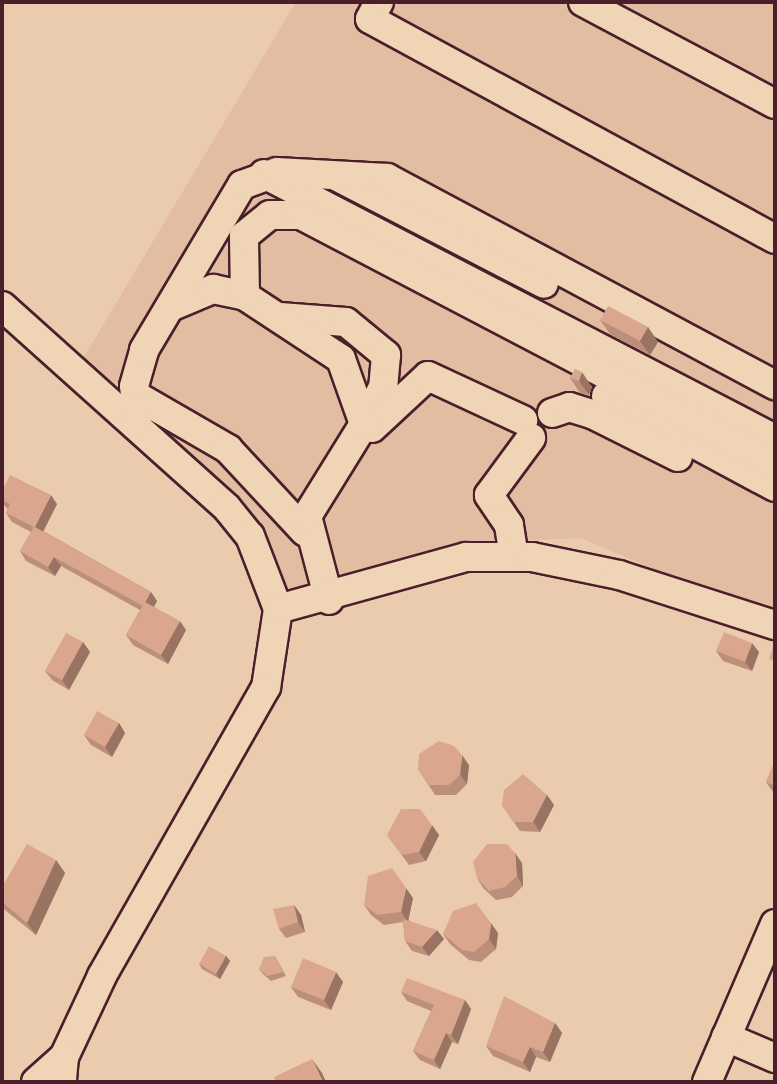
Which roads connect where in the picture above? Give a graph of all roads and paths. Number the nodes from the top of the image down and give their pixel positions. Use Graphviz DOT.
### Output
graph roads {
  1 [pos="379,2"];
  2 [pos="583,2"];
  3 [pos="775,104"];
  4 [pos="297,172"];
  5 [pos="330,173"];
  6 [pos="263,174"];
  7 [pos="244,236"];
  8 [pos="775,239"];
  9 [pos="245,296"];
  10 [pos="2,306"];
  11 [pos="170,307"];
  12 [pos="270,316"];
  13 [pos="775,385"];
  14 [pos="135,395"];
  15 [pos="775,405"];
  16 [pos="775,421"];
  17 [pos="137,425"];
  18 [pos="527,429"];
  19 [pos="775,439"];
  20 [pos="356,443"];
  21 [pos="775,463"];
  22 [pos="775,487"];
  23 [pos="775,507"];
  24 [pos="305,532"];
  25 [pos="514,557"];
  26 [pos="329,600"];
  27 [pos="278,609"];
  28 [pos="775,625"];
  29 [pos="775,924"];
  30 [pos="726,1037"];
  31 [pos="775,1058"];
  32 [pos="63,1069"];
  33 [pos="36,1082"];
  34 [pos="707,1082"];
  1 -- 8 [label="street"];
  2 -- 3 [label="street"];
  4 -- 5 [label="street"];
  4 -- 6 [label="street"];
  4 -- 16 [label="street"];
  5 -- 13 [label="street"];
  5 -- 15 [label="street"];
  6 -- 11 [label="street"];
  6 -- 19 [label="street"];
  7 -- 9 [label="street"];
  7 -- 21 [label="street"];
  7 -- 22 [label="street"];
  9 -- 11 [label="street"];
  9 -- 12 [label="street"];
  10 -- 17 [label="street"];
  11 -- 14 [label="street"];
  12 -- 20 [label="street"];
  12 -- 20 [label="street"];
  14 -- 17 [label="street"];
  14 -- 24 [label="street"];
  17 -- 27 [label="street"];
  18 -- 20 [label="street"];
  18 -- 23 [label="street"];
  18 -- 25 [label="street"];
  20 -- 24 [label="street"];
  24 -- 26 [label="street"];
  25 -- 26 [label="street"];
  25 -- 28 [label="street"];
  26 -- 27 [label="street"];
  27 -- 32 [label="street"];
  29 -- 30 [label="street"];
  30 -- 31 [label="street"];
  30 -- 34 [label="street"];
  32 -- 33 [label="street"];
}
